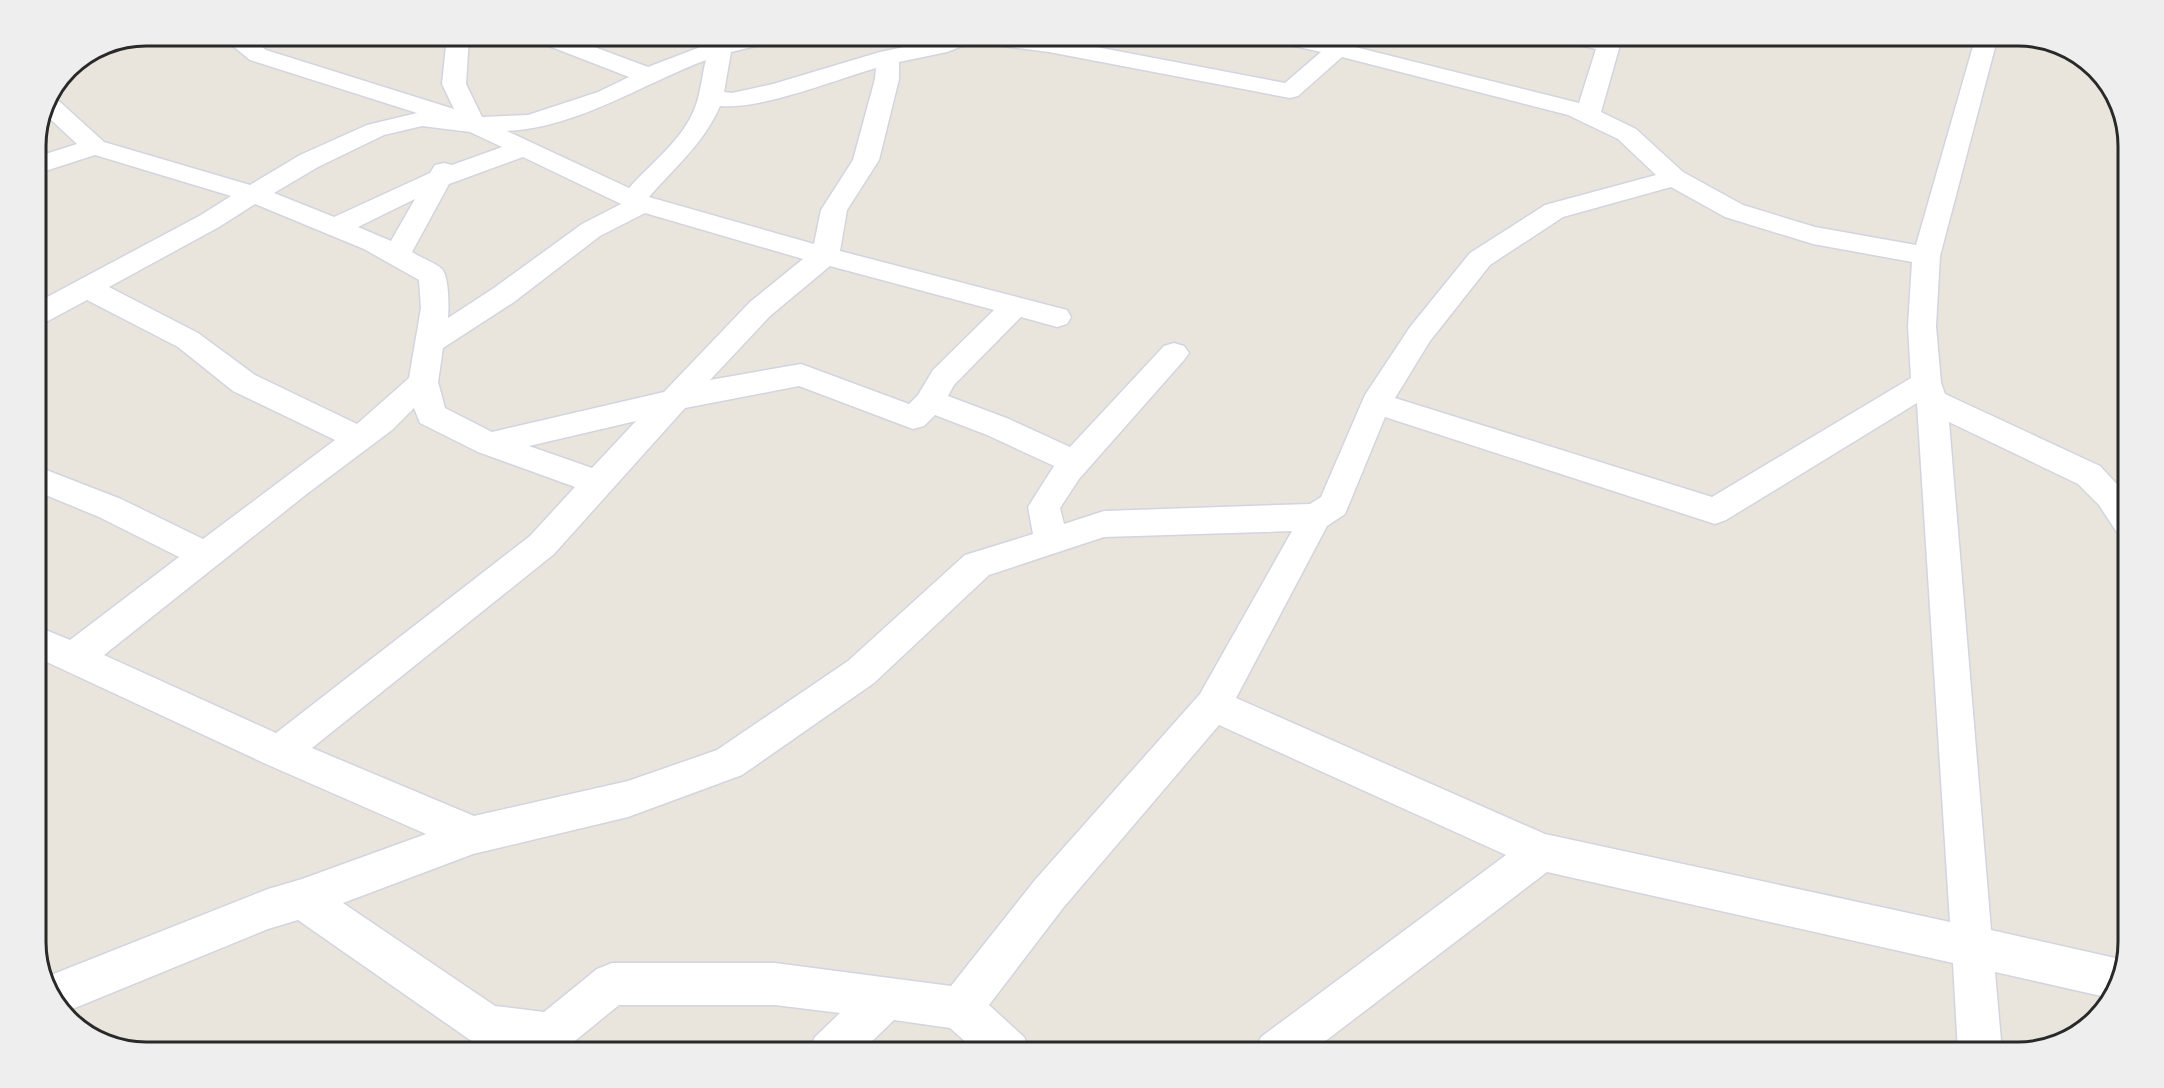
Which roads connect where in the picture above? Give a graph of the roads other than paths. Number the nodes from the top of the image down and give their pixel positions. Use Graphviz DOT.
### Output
graph roads {
  1 [pos="246,46"];
  2 [pos="457,46"];
  3 [pos="570,46"];
  4 [pos="714,46"];
  5 [pos="722,46"];
  6 [pos="941,46"];
  7 [pos="1054,46"];
  8 [pos="1321,46"];
  9 [pos="1612,46"];
  10 [pos="1984,46"];
  11 [pos="1338,50"];
  12 [pos="888,57"];
  13 [pos="649,76"];
  14 [pos="709,98"];
  15 [pos="54,109"];
  16 [pos="1588,115"];
  17 [pos="474,124"];
  18 [pos="95,147"];
  19 [pos="524,148"];
  20 [pos="47,162"];
  21 [pos="1674,178"];
  22 [pos="439,179"];
  23 [pos="253,194"];
  24 [pos="638,201"];
  25 [pos="335,227"];
  26 [pos="396,256"];
  27 [pos="825,256"];
  28 [pos="1926,256"];
  29 [pos="87,288"];
  30 [pos="1015,306"];
  31 [pos="47,309"];
  32 [pos="1057,317"];
  33 [pos="429,343"];
  34 [pos="1174,353"];
  35 [pos="423,382"];
  36 [pos="1929,392"];
  37 [pos="672,401"];
  38 [pos="929,403"];
  39 [pos="1376,403"];
  40 [pos="359,438"];
  41 [pos="489,444"];
  42 [pos="1074,462"];
  43 [pos="47,482"];
  44 [pos="598,483"];
  45 [pos="2117,507"];
  46 [pos="1316,517"];
  47 [pos="1051,541"];
  48 [pos="205,555"];
  49 [pos="47,646"];
  50 [pos="74,658"];
  51 [pos="1213,705"];
  52 [pos="279,752"];
  53 [pos="473,835"];
  54 [pos="1542,852"];
  55 [pos="302,899"];
  56 [pos="1972,946"];
  57 [pos="2110,977"];
  58 [pos="61,993"];
  59 [pos="887,998"];
  60 [pos="960,1008"];
  61 [pos="841,1042"];
  62 [pos="998,1042"];
  63 [pos="1289,1042"];
  64 [pos="1979,1042"];
  1 -- 17 [label="street"];
  2 -- 17 [label="street"];
  3 -- 13 [label="street"];
  4 -- 13 [label="street"];
  5 -- 14 [label="street"];
  6 -- 12 [label="street"];
  7 -- 11 [label="street"];
  8 -- 11 [label="street"];
  9 -- 16 [label="street"];
  10 -- 28 [label="street"];
  11 -- 16 [label="street"];
  12 -- 14 [label="street"];
  12 -- 27 [label="street"];
  13 -- 17 [label="street"];
  14 -- 24 [label="street"];
  15 -- 18 [label="street"];
  16 -- 21 [label="street"];
  17 -- 19 [label="street"];
  17 -- 22 [label="street"];
  17 -- 23 [label="street"];
  18 -- 20 [label="street"];
  18 -- 23 [label="street"];
  19 -- 22 [label="street"];
  19 -- 24 [label="street"];
  21 -- 28 [label="street"];
  21 -- 39 [label="street"];
  22 -- 25 [label="street"];
  22 -- 26 [label="street"];
  23 -- 25 [label="street"];
  23 -- 29 [label="street"];
  24 -- 27 [label="street"];
  24 -- 33 [label="street"];
  25 -- 26 [label="street"];
  26 -- 33 [label="street"];
  27 -- 30 [label="street"];
  27 -- 37 [label="street"];
  28 -- 36 [label="street"];
  29 -- 31 [label="street"];
  29 -- 40 [label="street"];
  30 -- 32 [label="street"];
  30 -- 38 [label="street"];
  33 -- 35 [label="street"];
  34 -- 42 [label="street"];
  35 -- 40 [label="street"];
  35 -- 41 [label="street"];
  36 -- 39 [label="street"];
  36 -- 45 [label="street"];
  36 -- 56 [label="street"];
  37 -- 38 [label="street"];
  37 -- 41 [label="street"];
  37 -- 44 [label="street"];
  38 -- 42 [label="street"];
  39 -- 46 [label="street"];
  40 -- 48 [label="street"];
  41 -- 44 [label="street"];
  42 -- 47 [label="street"];
  43 -- 48 [label="street"];
  44 -- 52 [label="street"];
  46 -- 47 [label="street"];
  46 -- 51 [label="street"];
  47 -- 53 [label="street"];
  48 -- 50 [label="street"];
  49 -- 50 [label="street"];
  50 -- 52 [label="street"];
  51 -- 54 [label="street"];
  51 -- 60 [label="street"];
  52 -- 53 [label="street"];
  53 -- 55 [label="street"];
  54 -- 56 [label="street"];
  54 -- 63 [label="street"];
  55 -- 58 [label="street"];
  55 -- 59 [label="street"];
  56 -- 57 [label="street"];
  56 -- 64 [label="street"];
  59 -- 60 [label="street"];
  59 -- 61 [label="street"];
  60 -- 62 [label="street"];
}
